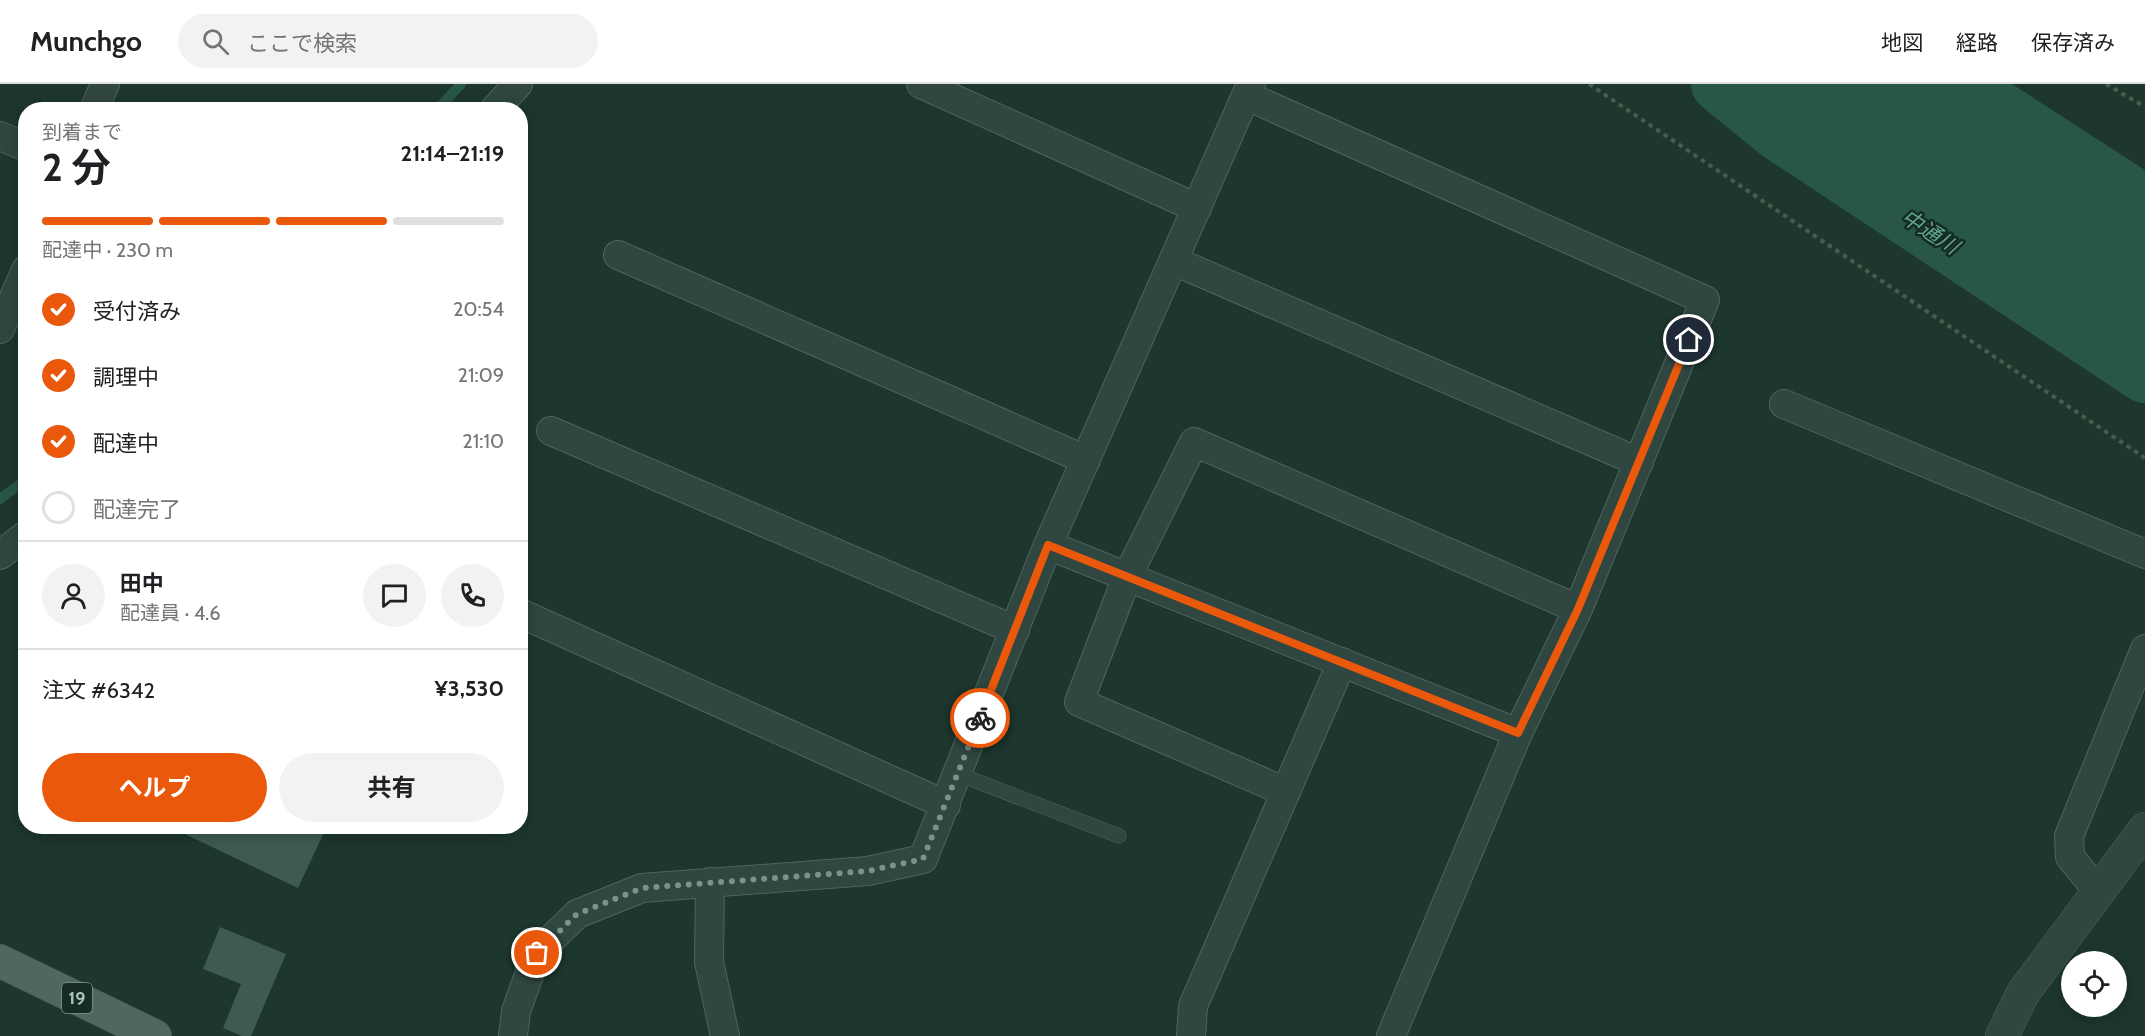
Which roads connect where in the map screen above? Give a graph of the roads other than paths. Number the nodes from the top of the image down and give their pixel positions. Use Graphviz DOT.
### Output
graph roads {
  1 [pos="105,84"];
  2 [pos="518,84"];
  3 [pos="921,84"];
  4 [pos="1249,90"];
  5 [pos="97,102"];
  6 [pos="501,102"];
  7 [pos="0,136"];
  8 [pos="18,144"];
  9 [pos="1197,208"];
  10 [pos="618,255"];
  11 [pos="1174,261"];
  12 [pos="18,288"];
  13 [pos="0,329"];
  14 [pos="1784,404"];
  15 [pos="551,431"];
  16 [pos="1086,460"];
  17 [pos="1639,462"];
  18 [pos="18,541"];
  19 [pos="1048,545"];
  20 [pos="2145,554"];
  21 [pos="0,555"];
  22 [pos="1127,577"];
  23 [pos="1578,609"];
  24 [pos="528,617"];
  25 [pos="1015,630"];
  26 [pos="2145,649"];
  27 [pos="1342,662"];
  28 [pos="1518,733"];
  29 [pos="958,774"];
  30 [pos="1286,792"];
  31 [pos="946,805"];
  32 [pos="2145,829"];
  33 [pos="1119,836"];
  34 [pos="710,882"];
  35 [pos="2098,891"];
  36 [pos="0,961"];
  37 [pos="155,1036"];
  38 [pos="513,1036"];
  39 [pos="725,1036"];
  40 [pos="1191,1036"];
  41 [pos="1390,1036"];
  42 [pos="2002,1036"];
  1 -- 5 [label="street"];
  2 -- 6 [label="street"];
  3 -- 9 [label="street"];
  4 -- 9 [label="street"];
  4 -- 17 [label="street"];
  7 -- 8 [label="street"];
  9 -- 11 [label="street"];
  10 -- 16 [label="street"];
  11 -- 16 [label="street"];
  11 -- 17 [label="street"];
  12 -- 13 [label="street"];
  14 -- 20 [label="street"];
  15 -- 25 [label="street"];
  16 -- 19 [label="street"];
  17 -- 23 [label="street"];
  18 -- 21 [label="street"];
  19 -- 22 [label="street"];
  19 -- 25 [label="street"];
  22 -- 23 [label="street"];
  22 -- 27 [label="street"];
  22 -- 30 [label="street"];
  23 -- 28 [label="street"];
  24 -- 31 [label="street"];
  25 -- 29 [label="street"];
  26 -- 35 [label="street"];
  27 -- 28 [label="street"];
  27 -- 30 [label="street"];
  28 -- 41 [label="street"];
  29 -- 31 [label="street"];
  29 -- 33 [label="lane"];
  30 -- 40 [label="street"];
  31 -- 34 [label="street"];
  32 -- 35 [label="street"];
  34 -- 38 [label="street"];
  34 -- 39 [label="street"];
  35 -- 42 [label="street"];
  36 -- 37 [label="main road, 19"];
}
